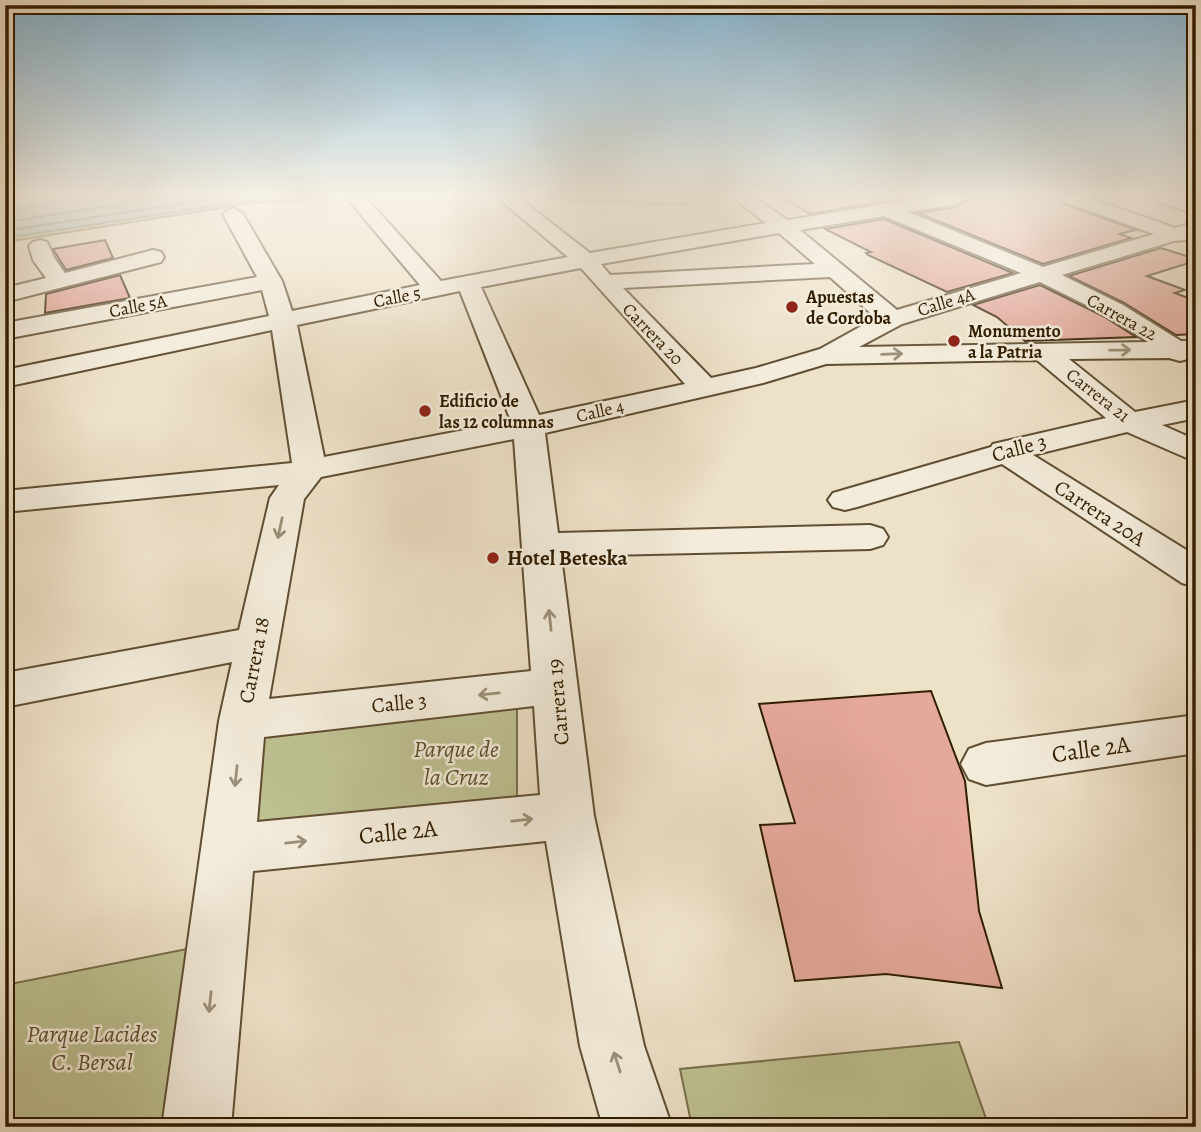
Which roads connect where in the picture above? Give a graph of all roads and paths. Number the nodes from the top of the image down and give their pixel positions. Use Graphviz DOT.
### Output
graph roads {
  1 [pos="41,251"];
  2 [pos="254,251"];
  3 [pos="402,251"];
  4 [pos="574,251"];
  5 [pos="637,251"];
  6 [pos="812,251"];
  7 [pos="983,251"];
  8 [pos="1115,251"];
  9 [pos="153,257"];
  10 [pos="586,260"];
  11 [pos="835,270"];
  12 [pos="1037,274"];
  13 [pos="60,280"];
  14 [pos="271,281"];
  15 [pos="604,282"];
  16 [pos="468,283"];
  17 [pos="436,289"];
  18 [pos="5,295"];
  19 [pos="940,303"];
  20 [pos="892,319"];
  21 [pos="283,320"];
  22 [pos="5,331"];
  23 [pos="1035,350"];
  24 [pos="1189,354"];
  25 [pos="824,356"];
  26 [pos="5,379"];
  27 [pos="704,387"];
  28 [pos="1196,409"];
  29 [pos="1128,421"];
  30 [pos="530,427"];
  31 [pos="1004,451"];
  32 [pos="1196,453"];
  33 [pos="310,468"];
  34 [pos="845,500"];
  35 [pos="5,502"];
  36 [pos="870,537"];
  37 [pos="542,545"];
  38 [pos="1196,574"];
  39 [pos="257,642"];
  40 [pos="557,686"];
  41 [pos="5,690"];
  42 [pos="242,721"];
  43 [pos="1196,734"];
  44 [pos="986,764"];
  45 [pos="568,816"];
  46 [pos="228,849"];
  47 [pos="196,1127"];
  48 [pos="638,1127"];
  1 -- 13 [label="street"];
  2 -- 14 [label="street"];
  3 -- 17 [label="street"];
  4 -- 10 [label="street, Carrera 20"];
  5 -- 10 [label="street, Calle 5"];
  6 -- 11 [label="street"];
  7 -- 12 [label="street, Carrera 22"];
  8 -- 12 [label="street, Calle 4A"];
  9 -- 13 [label="street"];
  10 -- 15 [label="street, Carrera 20"];
  10 -- 16 [label="street, Calle 5"];
  11 -- 15 [label="street"];
  11 -- 20 [label="street"];
  12 -- 19 [label="street, Calle 4A"];
  12 -- 24 [label="street, Carrera 22"];
  13 -- 18 [label="street"];
  14 -- 21 [label="street"];
  14 -- 22 [label="street, Calle 5A"];
  15 -- 27 [label="street, Carrera 20"];
  16 -- 17 [label="street, Calle 5"];
  16 -- 30 [label="street, Carrera 19"];
  17 -- 21 [label="street, Calle 5"];
  19 -- 20 [label="street, Calle 4A"];
  19 -- 23 [label="street, Carrera 21"];
  20 -- 25 [label="street, Calle 4A"];
  21 -- 26 [label="street, Calle 5"];
  21 -- 33 [label="street"];
  23 -- 24 [label="street, Calle 4, one-way"];
  25 -- 23 [label="street, Calle 4, one-way"];
  23 -- 29 [label="street, Carrera 21"];
  25 -- 27 [label="street, Calle 4"];
  27 -- 30 [label="street, Calle 4"];
  28 -- 29 [label="street, Calle 3"];
  29 -- 31 [label="street, Calle 3"];
  29 -- 32 [label="street, Carrera 21"];
  30 -- 33 [label="street, Calle 4"];
  30 -- 37 [label="street, Carrera 19"];
  31 -- 34 [label="street, Calle 3"];
  31 -- 38 [label="street, Carrera 20A"];
  33 -- 35 [label="street, Calle 4"];
  33 -- 39 [label="street, Carrera 18, one-way"];
  36 -- 37 [label="street"];
  40 -- 37 [label="street, Carrera 19, one-way"];
  39 -- 41 [label="street"];
  39 -- 42 [label="street, Carrera 18"];
  40 -- 42 [label="street, Calle 3, one-way"];
  40 -- 45 [label="street, Carrera 19"];
  42 -- 46 [label="street, Carrera 18, one-way"];
  43 -- 44 [label="street, Calle 2A"];
  46 -- 45 [label="street, Calle 2A, one-way"];
  48 -- 45 [label="street, Carrera 19, one-way"];
  46 -- 47 [label="street, Carrera 18, one-way"];
}
